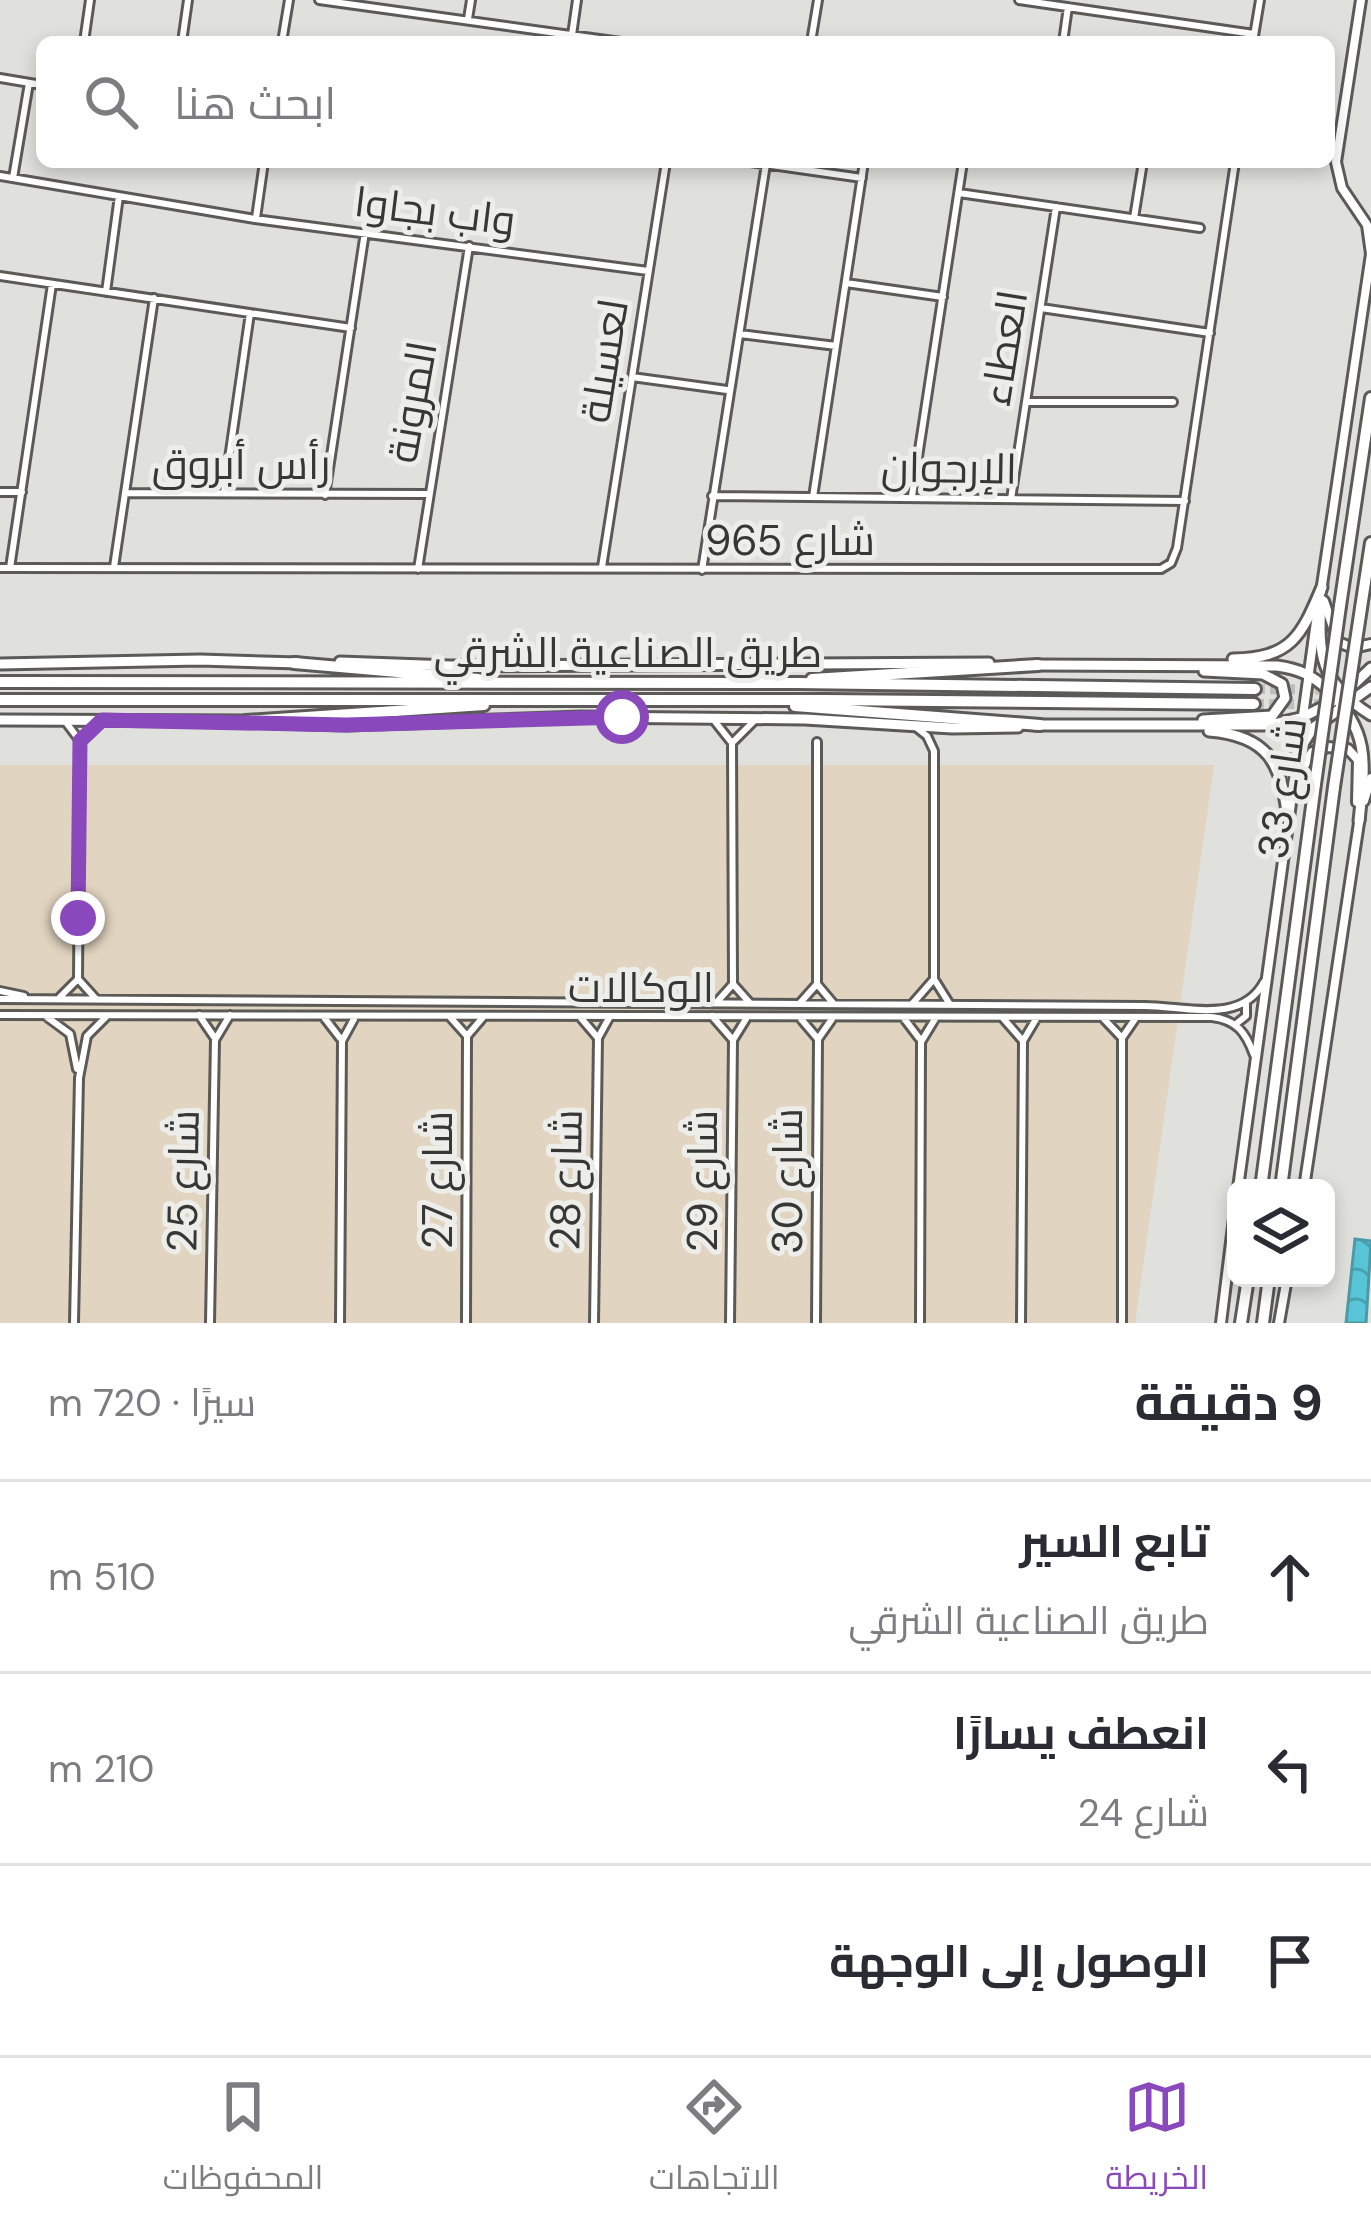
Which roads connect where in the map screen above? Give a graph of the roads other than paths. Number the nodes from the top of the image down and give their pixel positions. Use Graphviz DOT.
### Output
graph roads {
  1 [pos="90,0"];
  2 [pos="188,0"];
  3 [pos="289,0"];
  4 [pos="319,0"];
  5 [pos="471,0"];
  6 [pos="577,0"];
  7 [pos="818,0"];
  8 [pos="1024,0"];
  9 [pos="1259,0"];
  10 [pos="1361,0"];
  11 [pos="1069,7"];
  12 [pos="468,20"];
  13 [pos="572,35"];
  14 [pos="85,36"];
  15 [pos="183,36"];
  16 [pos="283,36"];
  17 [pos="579,36"];
  18 [pos="812,36"];
  19 [pos="1065,36"];
  20 [pos="1242,36"];
  21 [pos="1254,36"];
  22 [pos="0,78"];
  23 [pos="28,83"];
  24 [pos="36,84"];
  25 [pos="263,168"];
  26 [pos="665,168"];
  27 [pos="765,168"];
  28 [pos="793,168"];
  29 [pos="863,168"];
  30 [pos="962,168"];
  31 [pos="1142,168"];
  32 [pos="1234,168"];
  33 [pos="0,176"];
  34 [pos="13,178"];
  35 [pos="862,178"];
  36 [pos="958,193"];
  37 [pos="119,196"];
  38 [pos="1056,207"];
  39 [pos="256,219"];
  40 [pos="1134,219"];
  41 [pos="1201,228"];
  42 [pos="365,232"];
  43 [pos="469,245"];
  44 [pos="1371,254"];
  45 [pos="648,272"];
  46 [pos="0,276"];
  47 [pos="846,283"];
  48 [pos="52,284"];
  49 [pos="106,292"];
  50 [pos="943,297"];
  51 [pos="154,298"];
  52 [pos="1040,308"];
  53 [pos="250,313"];
  54 [pos="351,328"];
  55 [pos="1210,332"];
  56 [pos="740,334"];
  57 [pos="836,346"];
  58 [pos="632,377"];
  59 [pos="728,390"];
  60 [pos="1371,398"];
  61 [pos="1026,402"];
  62 [pos="1173,402"];
  63 [pos="0,492"];
  64 [pos="22,492"];
  65 [pos="126,493"];
  66 [pos="224,493"];
  67 [pos="427,494"];
  68 [pos="326,495"];
  69 [pos="712,496"];
  70 [pos="813,497"];
  71 [pos="912,498"];
  72 [pos="1011,499"];
  73 [pos="1185,501"];
  74 [pos="1371,543"];
  75 [pos="114,567"];
  76 [pos="0,568"];
  77 [pos="10,568"];
  78 [pos="418,569"];
  79 [pos="602,569"];
  80 [pos="702,569"];
  81 [pos="1322,587"];
  82 [pos="1371,644"];
  83 [pos="294,663"];
  84 [pos="2,665"];
  85 [pos="1038,665"];
  86 [pos="1166,666"];
  87 [pos="1371,668"];
  88 [pos="1306,673"];
  89 [pos="0,682"];
  90 [pos="511,683"];
  91 [pos="797,683"];
  92 [pos="1371,687"];
  93 [pos="1256,689"];
  94 [pos="0,700"];
  95 [pos="1344,700"];
  96 [pos="511,701"];
  97 [pos="768,702"];
  98 [pos="1254,704"];
  99 [pos="1371,715"];
  100 [pos="758,718"];
  101 [pos="1301,718"];
  102 [pos="713,719"];
  103 [pos="0,720"];
  104 [pos="102,720"];
  105 [pos="65,721"];
  106 [pos="246,721"];
  107 [pos="1040,725"];
  108 [pos="1162,725"];
  109 [pos="913,726"];
  110 [pos="952,728"];
  111 [pos="80,741"];
  112 [pos="817,742"];
  113 [pos="732,743"];
  114 [pos="934,751"];
  115 [pos="1295,757"];
  116 [pos="1371,778"];
  117 [pos="1291,794"];
  118 [pos="1371,794"];
  119 [pos="1288,819"];
  120 [pos="1358,821"];
  121 [pos="1268,974"];
  122 [pos="78,979"];
  123 [pos="934,979"];
  124 [pos="818,983"];
  125 [pos="733,985"];
  126 [pos="0,995"];
  127 [pos="56,1000"];
  128 [pos="97,1000"];
  129 [pos="716,1003"];
  130 [pos="750,1003"];
  131 [pos="800,1003"];
  132 [pos="834,1003"];
  133 [pos="912,1004"];
  134 [pos="950,1004"];
  135 [pos="1246,1004"];
  136 [pos="0,1015"];
  137 [pos="41,1015"];
  138 [pos="109,1015"];
  139 [pos="199,1015"];
  140 [pos="230,1015"];
  141 [pos="322,1016"];
  142 [pos="358,1016"];
  143 [pos="449,1016"];
  144 [pos="484,1016"];
  145 [pos="579,1016"];
  146 [pos="610,1016"];
  147 [pos="712,1016"];
  148 [pos="749,1017"];
  149 [pos="799,1017"];
  150 [pos="835,1017"];
  151 [pos="903,1017"];
  152 [pos="938,1017"];
  153 [pos="1002,1017"];
  154 [pos="1038,1017"];
  155 [pos="1101,1017"];
  156 [pos="1138,1017"];
  157 [pos="1235,1024"];
  158 [pos="467,1036"];
  159 [pos="598,1038"];
  160 [pos="1122,1038"];
  161 [pos="818,1039"];
  162 [pos="215,1040"];
  163 [pos="733,1040"];
  164 [pos="342,1041"];
  165 [pos="1023,1041"];
  166 [pos="921,1042"];
  167 [pos="1257,1062"];
  168 [pos="79,1078"];
  169 [pos="1239,1179"];
  170 [pos="1262,1179"];
  171 [pos="1282,1179"];
  172 [pos="1305,1179"];
  173 [pos="1227,1272"];
  174 [pos="1247,1287"];
  175 [pos="1268,1287"];
  176 [pos="1285,1287"];
  177 [pos="74,1323"];
  178 [pos="210,1323"];
  179 [pos="340,1323"];
  180 [pos="466,1323"];
  181 [pos="594,1323"];
  182 [pos="730,1323"];
  183 [pos="816,1323"];
  184 [pos="920,1323"];
  185 [pos="1021,1323"];
  186 [pos="1122,1323"];
  187 [pos="1219,1323"];
  188 [pos="1241,1323"];
  189 [pos="1263,1323"];
  190 [pos="1279,1323"];
  1 -- 14 [label="street"];
  2 -- 15 [label="street"];
  3 -- 16 [label="street"];
  4 -- 12 [label="street"];
  5 -- 12 [label="street"];
  6 -- 13 [label="street"];
  7 -- 18 [label="street"];
  8 -- 11 [label="street"];
  9 -- 21 [label="street"];
  10 -- 44 [label="street"];
  11 -- 19 [label="street"];
  11 -- 20 [label="street"];
  12 -- 13 [label="street"];
  13 -- 17 [label="street"];
  22 -- 23 [label="street"];
  23 -- 24 [label="street"];
  23 -- 34 [label="street"];
  25 -- 39 [label="street"];
  26 -- 45 [label="street, لعسيلة"];
  27 -- 56 [label="street"];
  28 -- 35 [label="street"];
  29 -- 35 [label="street"];
  30 -- 36 [label="street"];
  31 -- 40 [label="street"];
  32 -- 55 [label="street, شارع 965"];
  33 -- 34 [label="street, واب بجاوا"];
  34 -- 37 [label="street, واب بجاوا"];
  35 -- 47 [label="street"];
  36 -- 38 [label="street"];
  36 -- 50 [label="street"];
  37 -- 39 [label="street, واب بجاوا"];
  37 -- 49 [label="street"];
  38 -- 40 [label="street"];
  38 -- 52 [label="street, العطاء"];
  39 -- 42 [label="street, واب بجاوا"];
  40 -- 41 [label="street"];
  42 -- 43 [label="street, واب بجاوا"];
  42 -- 54 [label="street"];
  43 -- 45 [label="street, واب بجاوا"];
  43 -- 67 [label="street, المرونة"];
  44 -- 81 [label="street, شارع 33"];
  45 -- 58 [label="street, لعسيلة"];
  46 -- 48 [label="street"];
  47 -- 50 [label="street"];
  47 -- 57 [label="street"];
  48 -- 49 [label="street"];
  48 -- 64 [label="street"];
  49 -- 51 [label="street"];
  50 -- 71 [label="street"];
  51 -- 53 [label="street"];
  51 -- 65 [label="street"];
  52 -- 55 [label="street"];
  52 -- 61 [label="street, العطاء"];
  53 -- 54 [label="street"];
  53 -- 66 [label="street"];
  54 -- 68 [label="street"];
  55 -- 73 [label="street, شارع 965"];
  56 -- 57 [label="street"];
  56 -- 59 [label="street"];
  57 -- 70 [label="street"];
  58 -- 59 [label="street"];
  58 -- 79 [label="street, لعسيلة"];
  59 -- 69 [label="street"];
  60 -- 170 [label="highway, شارع 33, bridge"];
  61 -- 62 [label="street"];
  61 -- 72 [label="street, العطاء"];
  63 -- 64 [label="street"];
  64 -- 77 [label="street"];
  65 -- 66 [label="street, رأس أبروق"];
  65 -- 75 [label="street"];
  66 -- 68 [label="street, رأس أبروق"];
  67 -- 68 [label="street, رأس أبروق"];
  67 -- 78 [label="street, المرونة"];
  69 -- 70 [label="street, الإرجوان"];
  69 -- 80 [label="street"];
  70 -- 71 [label="street, الإرجوان"];
  71 -- 72 [label="street, الإرجوان"];
  72 -- 73 [label="street, الإرجوان"];
  73 -- 80 [label="street, شارع 965"];
  74 -- 171 [label="highway, شارع 33, bridge"];
  75 -- 77 [label="street, شارع 965"];
  75 -- 78 [label="street, شارع 965"];
  76 -- 77 [label="street, شارع 965"];
  78 -- 79 [label="street, شارع 965"];
  79 -- 80 [label="street, شارع 965"];
  81 -- 82 [label="street"];
  81 -- 86 [label="main road"];
  81 -- 88 [label="street, شارع 33"];
  81 -- 95 [label="main road"];
  83 -- 84 [label="main road, طريق الصناعية الشرقي"];
  83 -- 85 [label="main road, طريق الصناعية الشرقي"];
  83 -- 90 [label="highway"];
  85 -- 86 [label="main road"];
  85 -- 91 [label="highway"];
  86 -- 88 [label="main road"];
  86 -- 108 [label="main road"];
  87 -- 95 [label="main road"];
  88 -- 95 [label="main road"];
  88 -- 101 [label="street, شارع 33"];
  89 -- 90 [label="highway, طريق الصناعية الشرقي"];
  90 -- 91 [label="highway, طريق الصناعية الشرقي"];
  91 -- 93 [label="highway, طريق الصناعية الشرقي"];
  92 -- 95 [label="main road"];
  94 -- 96 [label="highway, طريق الصناعية الشرقي"];
  95 -- 99 [label="main road"];
  95 -- 101 [label="main road"];
  95 -- 115 [label="main road"];
  95 -- 120 [label="main road"];
  96 -- 97 [label="highway, طريق الصناعية الشرقي"];
  96 -- 106 [label="highway"];
  97 -- 98 [label="highway, طريق الصناعية الشرقي"];
  97 -- 107 [label="highway"];
  100 -- 102 [label="main road, طريق الصناعية الشرقي"];
  100 -- 109 [label="main road, طريق الصناعية الشرقي"];
  100 -- 113 [label="street"];
  101 -- 108 [label="main road"];
  101 -- 115 [label="street, شارع 33"];
  102 -- 106 [label="main road, طريق الصناعية الشرقي"];
  102 -- 113 [label="street"];
  103 -- 105 [label="main road, طريق الصناعية الشرقي"];
  104 -- 105 [label="main road, طريق الصناعية الشرقي"];
  104 -- 106 [label="main road, طريق الصناعية الشرقي"];
  104 -- 111 [label="street"];
  105 -- 111 [label="street"];
  107 -- 108 [label="main road, طريق الصناعية الشرقي"];
  107 -- 110 [label="main road, طريق الصناعية الشرقي"];
  108 -- 119 [label="main road"];
  109 -- 110 [label="main road, طريق الصناعية الشرقي"];
  109 -- 114 [label="street"];
  110 -- 114 [label="street"];
  111 -- 122 [label="street"];
  112 -- 124 [label="street"];
  113 -- 125 [label="street"];
  114 -- 123 [label="street"];
  115 -- 117 [label="street, شارع 33"];
  116 -- 120 [label="street, شارع 33"];
  117 -- 119 [label="street, شارع 33"];
  117 -- 120 [label="street"];
  118 -- 120 [label="main road"];
  119 -- 121 [label="street, شارع 33"];
  120 -- 172 [label="street, شارع 33"];
  121 -- 135 [label="street"];
  121 -- 167 [label="street, شارع 33"];
  122 -- 127 [label="street"];
  122 -- 128 [label="street"];
  123 -- 133 [label="street"];
  123 -- 134 [label="street"];
  124 -- 131 [label="street"];
  124 -- 132 [label="street"];
  125 -- 129 [label="street"];
  125 -- 130 [label="street"];
  126 -- 127 [label="street, الوكالات"];
  127 -- 128 [label="street, الوكالات"];
  128 -- 129 [label="street, الوكالات"];
  129 -- 130 [label="street, الوكالات"];
  130 -- 131 [label="street, الوكالات"];
  131 -- 132 [label="street, الوكالات"];
  132 -- 133 [label="street, الوكالات"];
  133 -- 134 [label="street, الوكالات"];
  134 -- 135 [label="street, الوكالات"];
  135 -- 157 [label="street"];
  136 -- 137 [label="street, الوكالات"];
  137 -- 138 [label="street, الوكالات"];
  137 -- 168 [label="street"];
  138 -- 139 [label="street, الوكالات"];
  138 -- 168 [label="street"];
  139 -- 140 [label="street, الوكالات"];
  139 -- 162 [label="street"];
  140 -- 141 [label="street, الوكالات"];
  140 -- 162 [label="street, شارع 25"];
  141 -- 142 [label="street, الوكالات"];
  141 -- 164 [label="street"];
  142 -- 143 [label="street, الوكالات"];
  142 -- 164 [label="street"];
  143 -- 144 [label="street, الوكالات"];
  143 -- 158 [label="street"];
  144 -- 145 [label="street, الوكالات"];
  144 -- 158 [label="street"];
  145 -- 146 [label="street, الوكالات"];
  145 -- 159 [label="street"];
  146 -- 147 [label="street, الوكالات"];
  146 -- 159 [label="street, شارع 28"];
  147 -- 148 [label="street, الوكالات"];
  147 -- 163 [label="street"];
  148 -- 149 [label="street, الوكالات"];
  148 -- 163 [label="street"];
  149 -- 150 [label="street, الوكالات"];
  149 -- 161 [label="street"];
  150 -- 151 [label="street, الوكالات"];
  150 -- 161 [label="street"];
  151 -- 152 [label="street, الوكالات"];
  151 -- 166 [label="street"];
  152 -- 153 [label="street, الوكالات"];
  152 -- 166 [label="street"];
  153 -- 154 [label="street, الوكالات"];
  153 -- 165 [label="street"];
  154 -- 155 [label="street, الوكالات"];
  154 -- 165 [label="street"];
  155 -- 156 [label="street, الوكالات"];
  155 -- 160 [label="street"];
  156 -- 157 [label="street, الوكالات"];
  156 -- 160 [label="street"];
  157 -- 167 [label="street"];
  158 -- 180 [label="street, شارع 27"];
  159 -- 181 [label="street, شارع 28"];
  160 -- 186 [label="street"];
  161 -- 183 [label="street, شارع 30"];
  162 -- 178 [label="street, شارع 25"];
  163 -- 182 [label="street, شارع 29"];
  164 -- 179 [label="street"];
  165 -- 185 [label="street"];
  166 -- 184 [label="street"];
  167 -- 169 [label="street, شارع 33"];
  168 -- 177 [label="street"];
  173 -- 187 [label="street"];
  174 -- 188 [label="highway"];
  175 -- 189 [label="highway"];
  176 -- 190 [label="street"];
}
